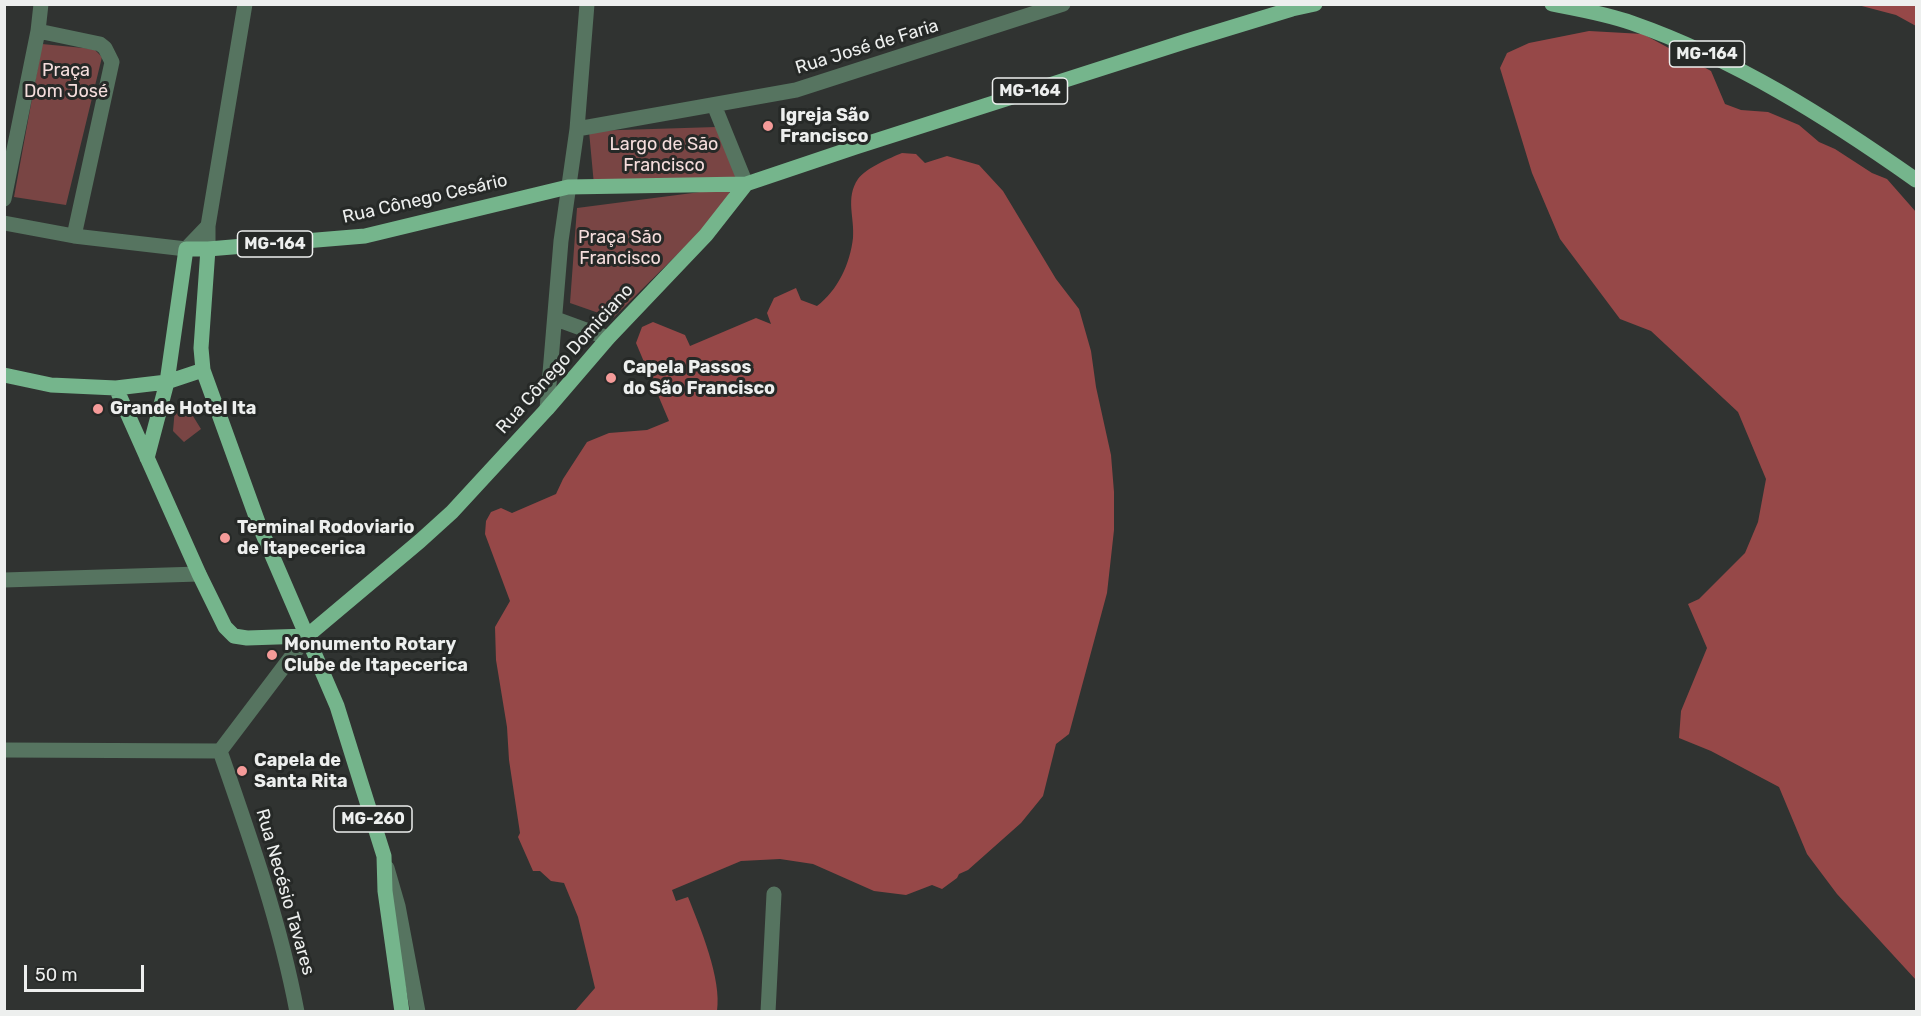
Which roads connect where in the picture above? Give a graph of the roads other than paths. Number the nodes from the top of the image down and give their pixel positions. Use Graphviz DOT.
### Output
graph roads {
  1 [pos="41,4"];
  2 [pos="245,4"];
  3 [pos="587,4"];
  4 [pos="1063,4"];
  5 [pos="1315,4"];
  6 [pos="1552,4"];
  7 [pos="38,31"];
  8 [pos="714,105"];
  9 [pos="577,129"];
  10 [pos="1917,180"];
  11 [pos="746,184"];
  12 [pos="568,187"];
  13 [pos="4,200"];
  14 [pos="4,223"];
  15 [pos="208,226"];
  16 [pos="74,236"];
  17 [pos="186,249"];
  18 [pos="208,249"];
  19 [pos="556,320"];
  20 [pos="608,338"];
  21 [pos="203,370"];
  22 [pos="4,375"];
  23 [pos="168,382"];
  24 [pos="116,388"];
  25 [pos="547,409"];
  26 [pos="147,457"];
  27 [pos="199,574"];
  28 [pos="4,580"];
  29 [pos="307,636"];
  30 [pos="4,750"];
  31 [pos="220,751"];
  32 [pos="384,856"];
  33 [pos="774,894"];
  34 [pos="297,1011"];
  35 [pos="402,1011"];
  36 [pos="418,1011"];
  37 [pos="768,1011"];
  1 -- 7 [label="street"];
  2 -- 15 [label="street"];
  3 -- 9 [label="street"];
  4 -- 8 [label="street, Rua José de Faria"];
  5 -- 11 [label="main road, MG-164"];
  6 -- 10 [label="main road, MG-164"];
  7 -- 13 [label="street"];
  7 -- 16 [label="street"];
  8 -- 9 [label="street, Rua José de Faria"];
  8 -- 11 [label="street"];
  9 -- 12 [label="street"];
  11 -- 12 [label="main road, MG-164"];
  11 -- 20 [label="main road, Rua Cônego Domiciano"];
  12 -- 18 [label="main road, Rua Cônego Cesário / MG-164"];
  12 -- 19 [label="street"];
  14 -- 16 [label="street, Rua Cônego Cesário"];
  15 -- 17 [label="street"];
  15 -- 18 [label="street"];
  16 -- 17 [label="street, Rua Cônego Cesário"];
  17 -- 18 [label="main road, Rua Cônego Cesário / MG-164"];
  17 -- 23 [label="main road"];
  18 -- 21 [label="main road"];
  19 -- 20 [label="street"];
  19 -- 25 [label="street"];
  20 -- 25 [label="main road, Rua Cônego Domiciano"];
  21 -- 23 [label="main road"];
  21 -- 29 [label="main road"];
  22 -- 24 [label="main road"];
  23 -- 24 [label="main road"];
  23 -- 26 [label="main road"];
  24 -- 26 [label="main road"];
  25 -- 29 [label="main road, Rua Cônego Domiciano"];
  26 -- 27 [label="main road"];
  27 -- 28 [label="street"];
  27 -- 29 [label="main road"];
  29 -- 31 [label="street, Rua Cônego Domiciano"];
  29 -- 32 [label="main road, MG-260"];
  30 -- 31 [label="street"];
  31 -- 34 [label="street, Rua Necésio Tavares"];
  32 -- 35 [label="main road, MG-260"];
  32 -- 36 [label="street"];
  33 -- 37 [label="street"];
}
